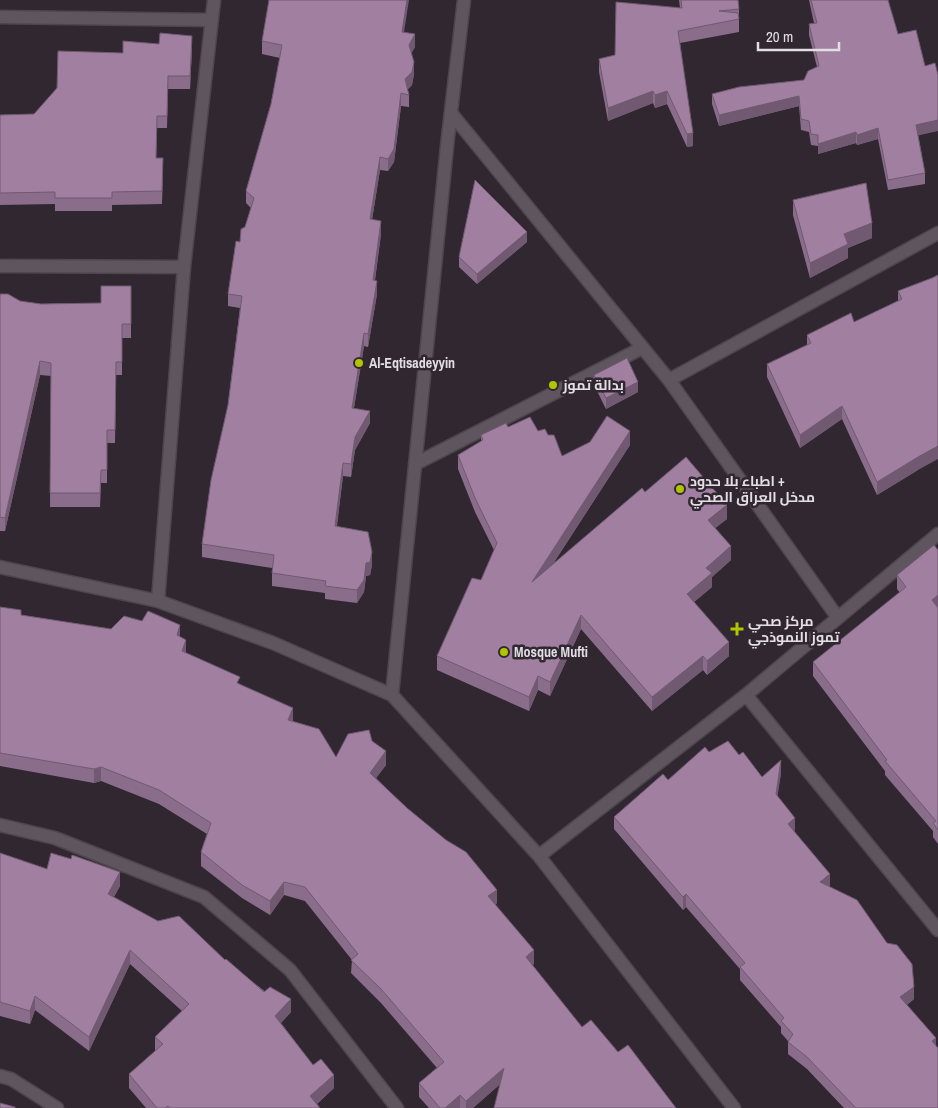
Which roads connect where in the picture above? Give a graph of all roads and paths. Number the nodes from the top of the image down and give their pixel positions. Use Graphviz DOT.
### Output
graph roads {
  1 [pos="214,0"];
  2 [pos="464,0"];
  3 [pos="0,17"];
  4 [pos="212,20"];
  5 [pos="451,113"];
  6 [pos="938,233"];
  7 [pos="0,266"];
  8 [pos="184,267"];
  9 [pos="642,348"];
  10 [pos="669,380"];
  11 [pos="415,464"];
  12 [pos="937,535"];
  13 [pos="0,567"];
  14 [pos="158,601"];
  15 [pos="838,618"];
  16 [pos="392,695"];
  17 [pos="746,695"];
  18 [pos="0,825"];
  19 [pos="539,856"];
  20 [pos="938,930"];
  21 [pos="0,1076"];
  22 [pos="57,1108"];
  23 [pos="397,1108"];
  24 [pos="734,1108"];
  1 -- 4 [label="street"];
  2 -- 5 [label="street"];
  3 -- 4 [label="street"];
  4 -- 8 [label="street"];
  5 -- 9 [label="street"];
  5 -- 11 [label="street"];
  6 -- 10 [label="street"];
  7 -- 8 [label="street"];
  8 -- 14 [label="street"];
  9 -- 10 [label="street"];
  9 -- 11 [label="street"];
  10 -- 15 [label="street"];
  11 -- 16 [label="street"];
  12 -- 15 [label="street"];
  13 -- 14 [label="street"];
  14 -- 16 [label="street"];
  15 -- 17 [label="street"];
  16 -- 19 [label="street"];
  17 -- 19 [label="street"];
  17 -- 20 [label="street"];
  18 -- 23 [label="street"];
  19 -- 24 [label="street"];
  21 -- 22 [label="street"];
}
